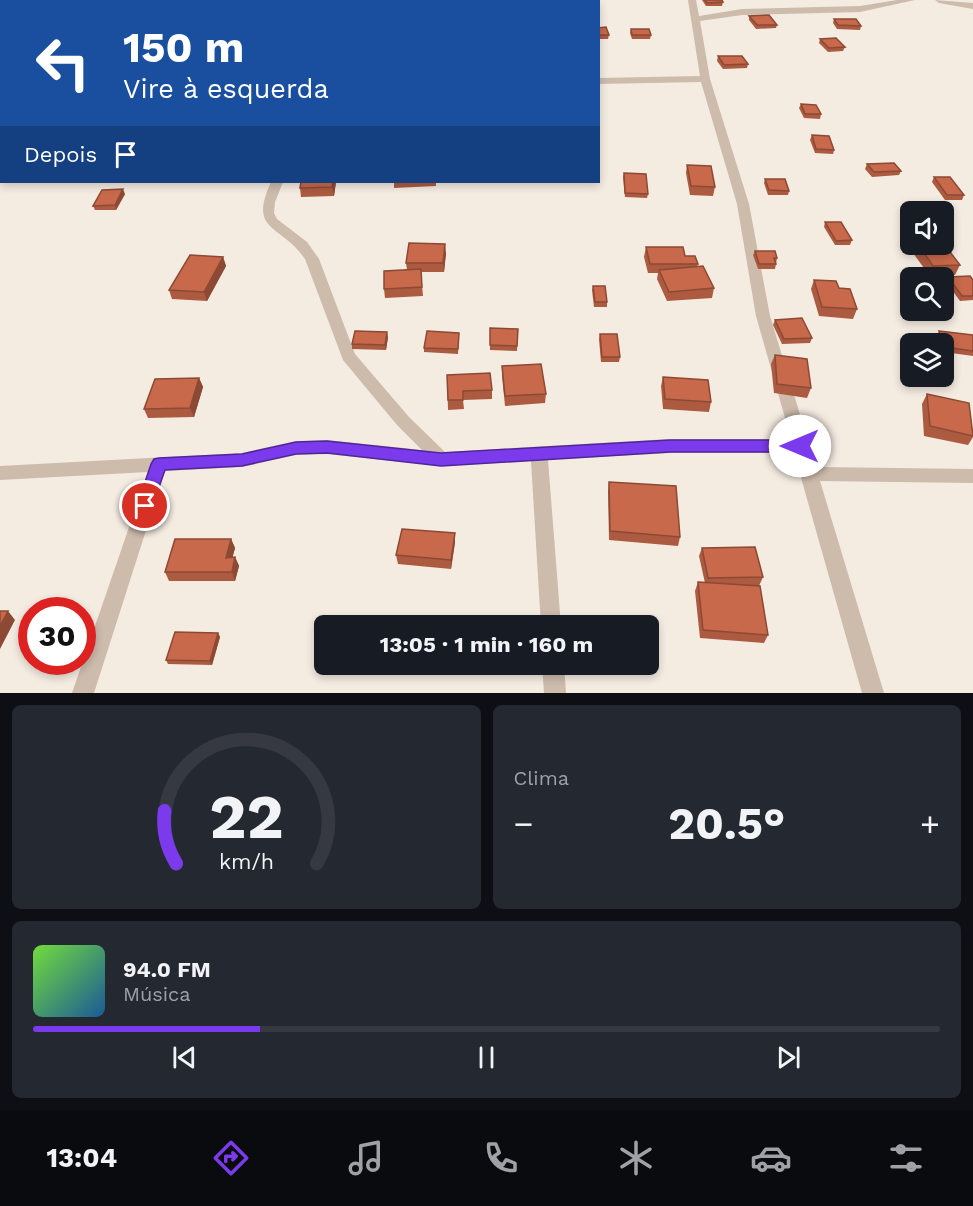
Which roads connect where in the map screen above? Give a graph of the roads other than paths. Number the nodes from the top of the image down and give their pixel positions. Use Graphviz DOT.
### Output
graph roads {
  1 [pos="692,0"];
  2 [pos="911,0"];
  3 [pos="939,0"];
  4 [pos="973,6"];
  5 [pos="695,19"];
  6 [pos="705,79"];
  7 [pos="600,81"];
  8 [pos="277,183"];
  9 [pos="800,446"];
  10 [pos="539,453"];
  11 [pos="441,459"];
  12 [pos="159,464"];
  13 [pos="0,473"];
  14 [pos="809,474"];
  15 [pos="973,476"];
  16 [pos="550,615"];
  17 [pos="554,675"];
  18 [pos="84,693"];
  19 [pos="555,693"];
  20 [pos="873,693"];
  1 -- 5 [label="street"];
  2 -- 5 [label="street"];
  3 -- 4 [label="street"];
  5 -- 6 [label="street"];
  6 -- 7 [label="street"];
  6 -- 9 [label="street"];
  8 -- 11 [label="street"];
  9 -- 10 [label="street"];
  9 -- 14 [label="street"];
  10 -- 11 [label="street"];
  10 -- 16 [label="street"];
  11 -- 12 [label="street"];
  12 -- 13 [label="street"];
  12 -- 18 [label="street"];
  14 -- 15 [label="street"];
  14 -- 20 [label="street"];
  17 -- 19 [label="street"];
}
